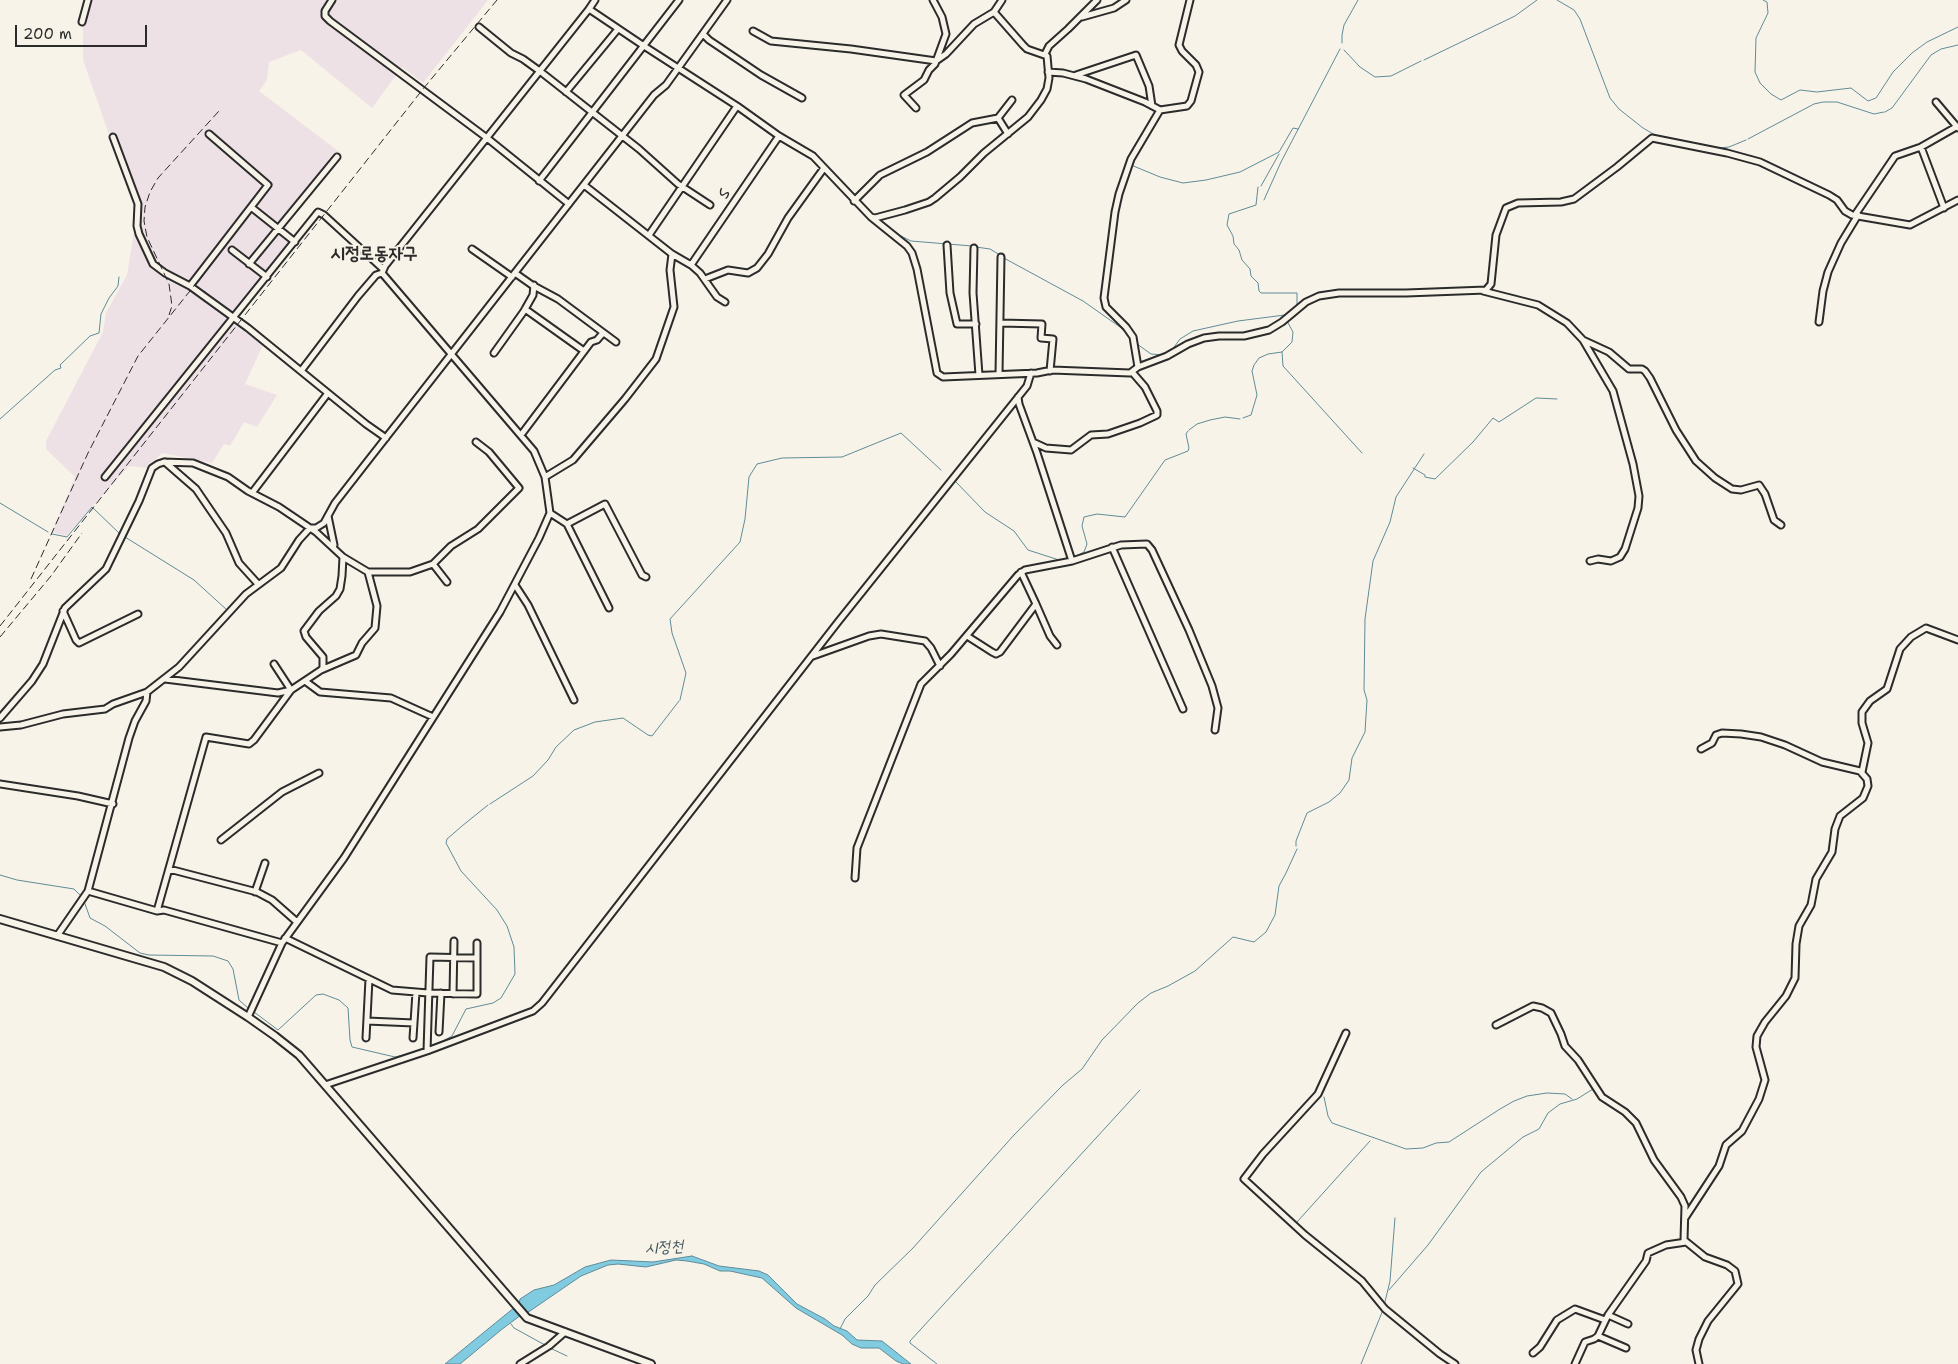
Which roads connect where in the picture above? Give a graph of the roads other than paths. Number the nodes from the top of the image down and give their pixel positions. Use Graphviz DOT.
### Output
graph roads {
  1 [pos="88,0"];
  2 [pos="332,0"];
  3 [pos="595,0"];
  4 [pos="679,0"];
  5 [pos="727,0"];
  6 [pos="933,0"];
  7 [pos="1002,0"];
  8 [pos="1097,0"];
  9 [pos="1126,0"];
  10 [pos="1190,0"];
  11 [pos="589,9"];
  12 [pos="994,12"];
  13 [pos="1081,17"];
  14 [pos="82,22"];
  15 [pos="479,27"];
  16 [pos="618,30"];
  17 [pos="753,31"];
  18 [pos="703,34"];
  19 [pos="644,46"];
  20 [pos="1045,54"];
  21 [pos="936,61"];
  22 [pos="678,68"];
  23 [pos="541,72"];
  24 [pos="1048,72"];
  25 [pos="1075,75"];
  26 [pos="566,92"];
  27 [pos="802,98"];
  28 [pos="1012,100"];
  29 [pos="1936,102"];
  30 [pos="737,106"];
  31 [pos="1152,106"];
  32 [pos="916,108"];
  33 [pos="1160,110"];
  34 [pos="592,113"];
  35 [pos="998,118"];
  36 [pos="1958,127"];
  37 [pos="208,134"];
  38 [pos="1008,134"];
  39 [pos="622,136"];
  40 [pos="779,136"];
  41 [pos="113,137"];
  42 [pos="487,138"];
  43 [pos="1921,147"];
  44 [pos="337,157"];
  45 [pos="824,168"];
  46 [pos="539,181"];
  47 [pos="584,186"];
  48 [pos="683,187"];
  49 [pos="1958,200"];
  50 [pos="854,201"];
  51 [pos="569,204"];
  52 [pos="710,205"];
  53 [pos="251,207"];
  54 [pos="1944,208"];
  55 [pos="1857,215"];
  56 [pos="871,217"];
  57 [pos="278,228"];
  58 [pos="649,235"];
  59 [pos="295,242"];
  60 [pos="947,244"];
  61 [pos="974,248"];
  62 [pos="472,249"];
  63 [pos="232,250"];
  64 [pos="672,254"];
  65 [pos="1001,257"];
  66 [pos="249,264"];
  67 [pos="691,265"];
  68 [pos="383,271"];
  69 [pos="514,275"];
  70 [pos="267,277"];
  71 [pos="705,279"];
  72 [pos="190,286"];
  73 [pos="534,286"];
  74 [pos="1483,291"];
  75 [pos="725,302"];
  76 [pos="525,309"];
  77 [pos="234,319"];
  78 [pos="1819,322"];
  79 [pos="1001,323"];
  80 [pos="976,324"];
  81 [pos="603,333"];
  82 [pos="1583,340"];
  83 [pos="616,342"];
  84 [pos="584,351"];
  85 [pos="494,353"];
  86 [pos="451,354"];
  87 [pos="1138,367"];
  88 [pos="301,371"];
  89 [pos="1050,371"];
  90 [pos="1132,372"];
  91 [pos="1031,373"];
  92 [pos="999,374"];
  93 [pos="979,376"];
  94 [pos="328,393"];
  95 [pos="1018,397"];
  96 [pos="521,435"];
  97 [pos="386,438"];
  98 [pos="476,442"];
  99 [pos="1033,442"];
  100 [pos="164,462"];
  101 [pos="545,477"];
  102 [pos="106,478"];
  103 [pos="252,493"];
  104 [pos="550,512"];
  105 [pos="329,513"];
  106 [pos="567,524"];
  107 [pos="1781,525"];
  108 [pos="310,528"];
  109 [pos="1112,547"];
  110 [pos="335,548"];
  111 [pos="343,557"];
  112 [pos="1072,561"];
  113 [pos="1590,561"];
  114 [pos="433,564"];
  115 [pos="368,572"];
  116 [pos="1021,572"];
  117 [pos="646,578"];
  118 [pos="447,582"];
  119 [pos="258,584"];
  120 [pos="515,585"];
  121 [pos="1036,604"];
  122 [pos="610,608"];
  123 [pos="63,611"];
  124 [pos="138,614"];
  125 [pos="968,636"];
  126 [pos="1958,640"];
  127 [pos="1057,645"];
  128 [pos="813,656"];
  129 [pos="274,664"];
  130 [pos="940,666"];
  131 [pos="321,670"];
  132 [pos="164,679"];
  133 [pos="305,681"];
  134 [pos="291,690"];
  135 [pos="147,692"];
  136 [pos="574,700"];
  137 [pos="1183,708"];
  138 [pos="433,717"];
  139 [pos="0,718"];
  140 [pos="0,727"];
  141 [pos="1215,730"];
  142 [pos="1701,749"];
  143 [pos="1862,772"];
  144 [pos="319,773"];
  145 [pos="0,784"];
  146 [pos="112,804"];
  147 [pos="222,840"];
  148 [pos="265,864"];
  149 [pos="169,870"];
  150 [pos="855,878"];
  151 [pos="88,891"];
  152 [pos="255,892"];
  153 [pos="157,911"];
  154 [pos="0,918"];
  155 [pos="296,922"];
  156 [pos="58,936"];
  157 [pos="284,941"];
  158 [pos="454,941"];
  159 [pos="477,943"];
  160 [pos="453,957"];
  161 [pos="477,958"];
  162 [pos="369,979"];
  163 [pos="416,992"];
  164 [pos="428,993"];
  165 [pos="441,993"];
  166 [pos="453,994"];
  167 [pos="248,1017"];
  168 [pos="367,1021"];
  169 [pos="414,1023"];
  170 [pos="1496,1025"];
  171 [pos="439,1032"];
  172 [pos="1346,1033"];
  173 [pos="366,1038"];
  174 [pos="413,1038"];
  175 [pos="428,1051"];
  176 [pos="325,1085"];
  177 [pos="1685,1218"];
  178 [pos="1686,1242"];
  179 [pos="1607,1318"];
  180 [pos="1628,1324"];
  181 [pos="565,1332"];
  182 [pos="1598,1336"];
  183 [pos="1626,1348"];
  184 [pos="1533,1353"];
  185 [pos="520,1364"];
  186 [pos="652,1364"];
  187 [pos="1455,1364"];
  188 [pos="1575,1364"];
  189 [pos="1699,1364"];
  1 -- 14 [label="street"];
  2 -- 42 [label="street"];
  3 -- 11 [label="street"];
  4 -- 19 [label="street"];
  5 -- 18 [label="street"];
  6 -- 21 [label="street"];
  7 -- 12 [label="street"];
  8 -- 13 [label="street"];
  9 -- 13 [label="street"];
  10 -- 33 [label="street"];
  11 -- 16 [label="street"];
  11 -- 23 [label="street"];
  12 -- 20 [label="street"];
  12 -- 21 [label="street"];
  13 -- 20 [label="street"];
  15 -- 23 [label="street"];
  16 -- 19 [label="street"];
  16 -- 26 [label="street"];
  17 -- 21 [label="street"];
  18 -- 22 [label="street"];
  18 -- 27 [label="street"];
  19 -- 22 [label="street"];
  19 -- 34 [label="street"];
  20 -- 24 [label="street"];
  21 -- 32 [label="street"];
  22 -- 30 [label="street"];
  22 -- 39 [label="street"];
  23 -- 26 [label="street"];
  23 -- 42 [label="street"];
  24 -- 25 [label="street"];
  24 -- 38 [label="street"];
  25 -- 31 [label="street"];
  25 -- 31 [label="street"];
  26 -- 34 [label="street"];
  28 -- 35 [label="street"];
  29 -- 36 [label="street"];
  30 -- 40 [label="street"];
  30 -- 48 [label="street"];
  31 -- 33 [label="street"];
  33 -- 87 [label="street"];
  34 -- 39 [label="street"];
  34 -- 46 [label="street"];
  35 -- 38 [label="street"];
  35 -- 50 [label="street"];
  36 -- 43 [label="street"];
  37 -- 53 [label="street"];
  38 -- 56 [label="street"];
  39 -- 47 [label="street"];
  39 -- 48 [label="street"];
  40 -- 45 [label="street"];
  40 -- 67 [label="street, S"];
  41 -- 72 [label="street"];
  42 -- 46 [label="street"];
  42 -- 68 [label="street"];
  43 -- 54 [label="street"];
  43 -- 55 [label="street"];
  44 -- 57 [label="street"];
  45 -- 50 [label="street"];
  45 -- 71 [label="street"];
  46 -- 51 [label="street"];
  47 -- 51 [label="street"];
  47 -- 58 [label="street"];
  48 -- 52 [label="street"];
  48 -- 58 [label="street"];
  49 -- 54 [label="street"];
  50 -- 56 [label="street"];
  51 -- 69 [label="street"];
  53 -- 57 [label="street"];
  53 -- 72 [label="street"];
  54 -- 55 [label="street"];
  55 -- 74 [label="street"];
  55 -- 78 [label="street"];
  56 -- 93 [label="street"];
  57 -- 59 [label="street"];
  57 -- 66 [label="street"];
  58 -- 64 [label="street"];
  59 -- 68 [label="street"];
  59 -- 70 [label="street"];
  60 -- 80 [label="street"];
  61 -- 80 [label="street"];
  62 -- 69 [label="street"];
  63 -- 66 [label="street"];
  64 -- 67 [label="street"];
  64 -- 101 [label="street"];
  65 -- 79 [label="street"];
  66 -- 70 [label="street"];
  67 -- 71 [label="street"];
  68 -- 86 [label="street"];
  68 -- 88 [label="street"];
  69 -- 73 [label="street"];
  69 -- 86 [label="street"];
  70 -- 77 [label="street"];
  71 -- 75 [label="street"];
  72 -- 77 [label="street"];
  73 -- 76 [label="street"];
  73 -- 81 [label="street"];
  74 -- 82 [label="street"];
  74 -- 87 [label="street"];
  76 -- 84 [label="street"];
  76 -- 85 [label="street"];
  77 -- 88 [label="street"];
  77 -- 102 [label="street"];
  79 -- 89 [label="street"];
  79 -- 92 [label="street"];
  80 -- 93 [label="street"];
  81 -- 83 [label="street"];
  81 -- 84 [label="street"];
  82 -- 107 [label="street"];
  82 -- 113 [label="street"];
  84 -- 96 [label="street"];
  86 -- 96 [label="street"];
  86 -- 97 [label="street"];
  87 -- 90 [label="street"];
  88 -- 94 [label="street"];
  89 -- 90 [label="street"];
  89 -- 91 [label="street"];
  90 -- 99 [label="street"];
  91 -- 92 [label="street"];
  91 -- 95 [label="street"];
  92 -- 93 [label="street"];
  94 -- 97 [label="street"];
  94 -- 103 [label="street"];
  95 -- 99 [label="street"];
  95 -- 128 [label="street"];
  96 -- 101 [label="street"];
  97 -- 105 [label="street"];
  98 -- 114 [label="street"];
  99 -- 112 [label="street"];
  100 -- 103 [label="street"];
  100 -- 119 [label="street"];
  100 -- 123 [label="street"];
  101 -- 104 [label="street"];
  103 -- 108 [label="street"];
  104 -- 106 [label="street"];
  104 -- 120 [label="street"];
  105 -- 108 [label="street"];
  105 -- 110 [label="street"];
  106 -- 117 [label="street"];
  106 -- 122 [label="street"];
  108 -- 110 [label="street"];
  108 -- 119 [label="street"];
  109 -- 112 [label="street"];
  109 -- 137 [label="street"];
  109 -- 141 [label="street"];
  110 -- 111 [label="street"];
  111 -- 115 [label="street"];
  111 -- 131 [label="street"];
  112 -- 116 [label="street"];
  114 -- 115 [label="street"];
  114 -- 118 [label="street"];
  115 -- 131 [label="street"];
  116 -- 121 [label="street"];
  116 -- 125 [label="street"];
  119 -- 132 [label="street"];
  120 -- 136 [label="street"];
  120 -- 138 [label="street"];
  121 -- 125 [label="street"];
  121 -- 127 [label="street"];
  123 -- 124 [label="street"];
  123 -- 139 [label="street"];
  125 -- 130 [label="street"];
  126 -- 143 [label="street"];
  128 -- 130 [label="street"];
  128 -- 175 [label="street"];
  129 -- 134 [label="street"];
  130 -- 150 [label="street"];
  131 -- 133 [label="street"];
  132 -- 134 [label="street"];
  132 -- 135 [label="street"];
  133 -- 134 [label="street"];
  133 -- 138 [label="street"];
  134 -- 149 [label="street"];
  135 -- 140 [label="street"];
  135 -- 146 [label="street"];
  138 -- 155 [label="street"];
  142 -- 143 [label="street"];
  143 -- 177 [label="street"];
  144 -- 147 [label="street"];
  145 -- 146 [label="street"];
  146 -- 151 [label="street"];
  148 -- 152 [label="street"];
  149 -- 152 [label="street"];
  149 -- 153 [label="street"];
  151 -- 153 [label="street"];
  151 -- 156 [label="street"];
  152 -- 155 [label="street"];
  153 -- 157 [label="street"];
  154 -- 156 [label="main road"];
  155 -- 157 [label="street"];
  156 -- 167 [label="main road"];
  157 -- 162 [label="street"];
  157 -- 167 [label="street"];
  158 -- 160 [label="street"];
  159 -- 161 [label="street"];
  160 -- 161 [label="street"];
  160 -- 164 [label="street"];
  160 -- 166 [label="street"];
  161 -- 166 [label="street"];
  162 -- 163 [label="street"];
  162 -- 168 [label="street"];
  163 -- 164 [label="street"];
  163 -- 169 [label="street"];
  164 -- 165 [label="street"];
  164 -- 175 [label="street"];
  165 -- 166 [label="street"];
  165 -- 171 [label="street"];
  167 -- 176 [label="main road"];
  168 -- 169 [label="street"];
  168 -- 173 [label="street"];
  169 -- 174 [label="street"];
  170 -- 177 [label="street"];
  172 -- 187 [label="street"];
  175 -- 176 [label="street"];
  176 -- 181 [label="main road"];
  177 -- 178 [label="street"];
  178 -- 179 [label="street"];
  178 -- 189 [label="street"];
  179 -- 180 [label="street"];
  179 -- 182 [label="street"];
  179 -- 184 [label="street"];
  181 -- 185 [label="street"];
  181 -- 186 [label="main road"];
  182 -- 183 [label="street"];
  182 -- 188 [label="street"];
}
